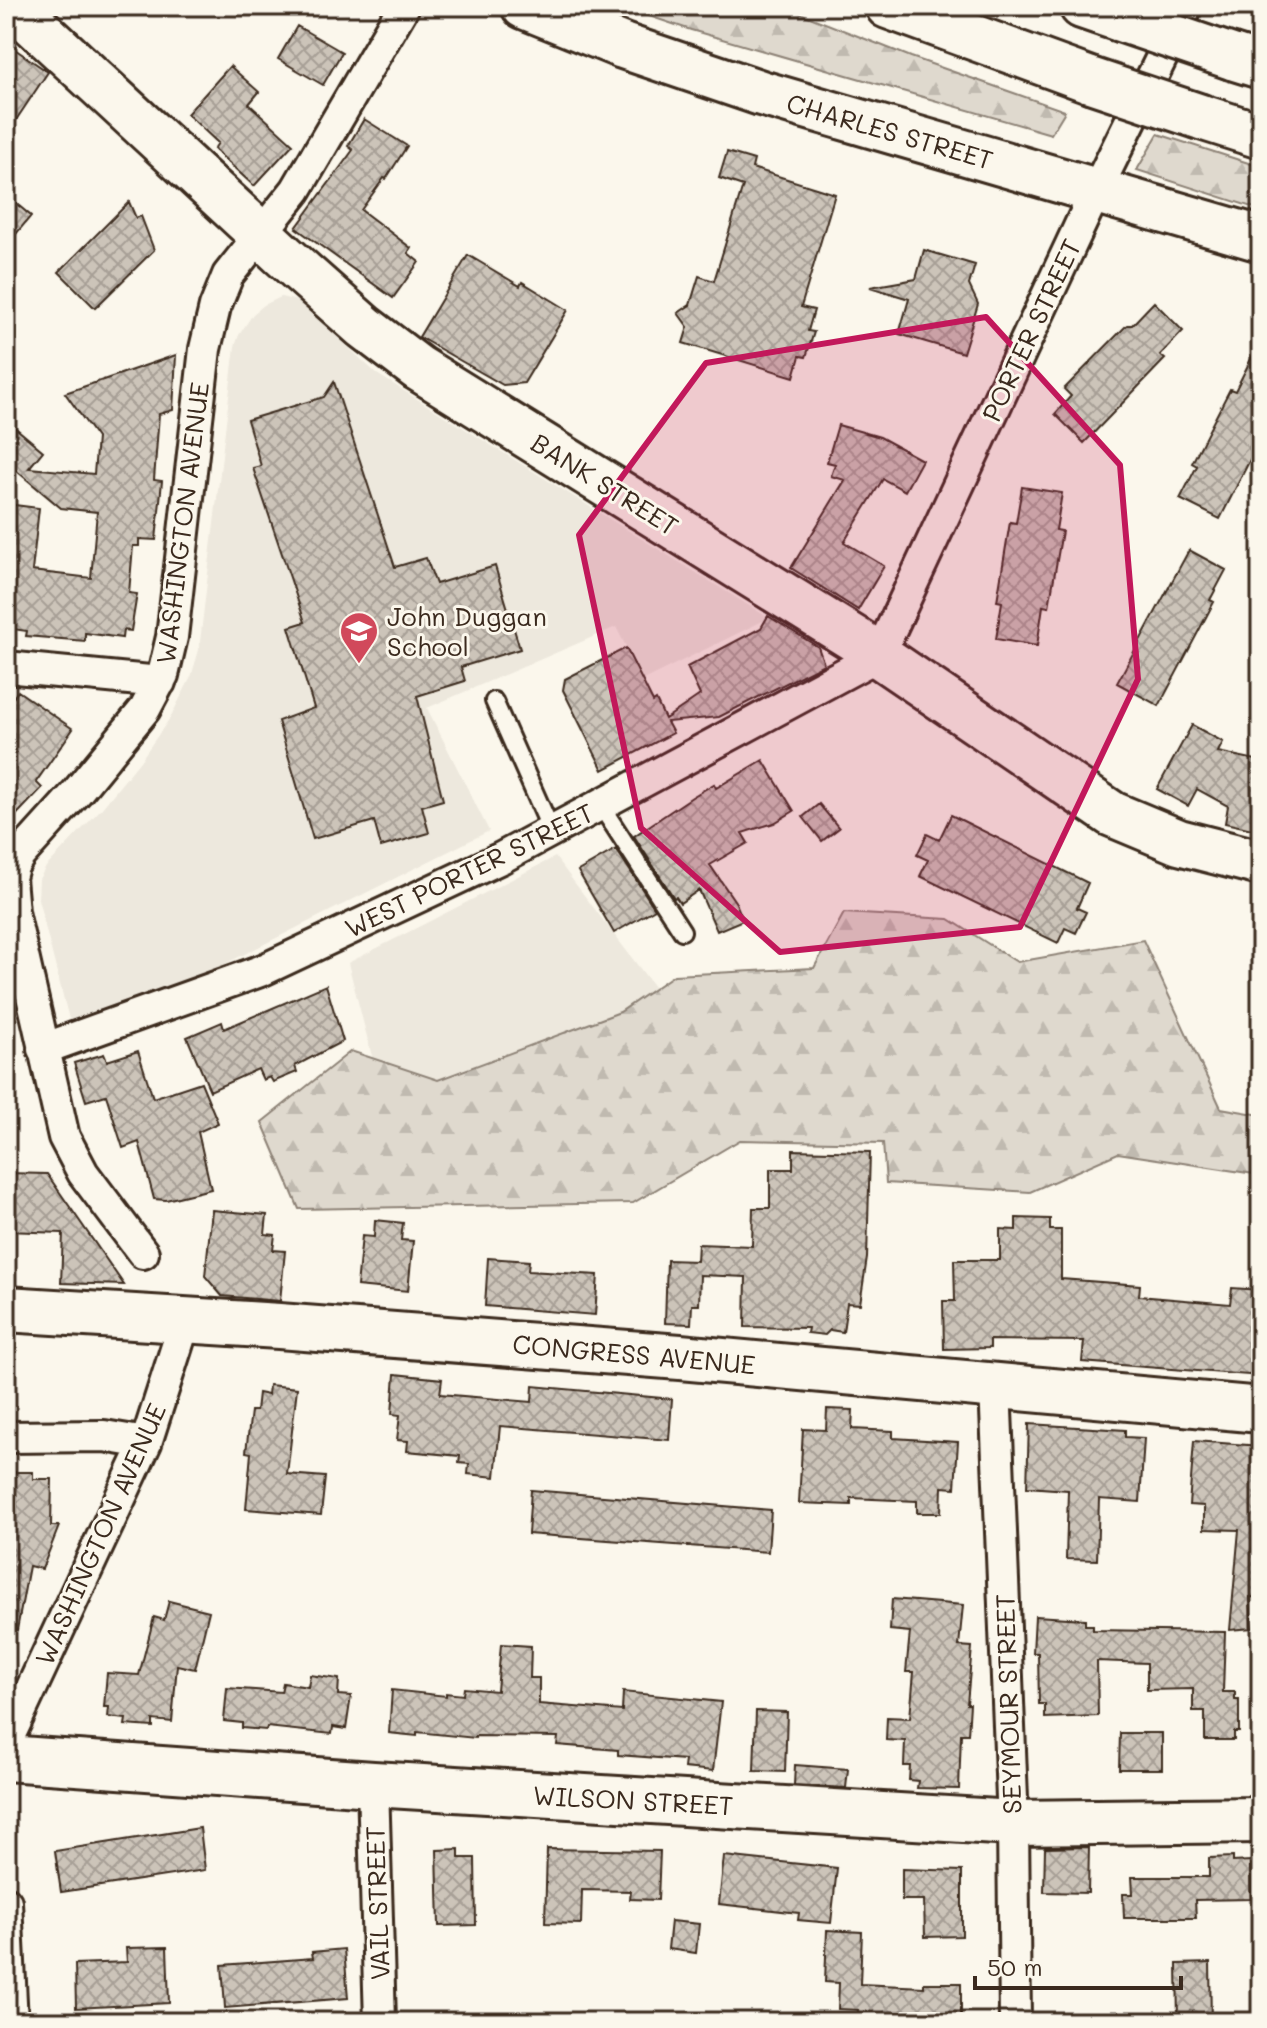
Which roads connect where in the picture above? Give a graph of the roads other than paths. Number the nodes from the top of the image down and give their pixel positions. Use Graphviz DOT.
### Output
graph roads {
  1 [pos="14,6"];
  2 [pos="404,6"];
  3 [pos="524,6"];
  4 [pos="888,6"];
  5 [pos="1187,6"];
  6 [pos="1101,13"];
  7 [pos="1247,62"];
  8 [pos="1261,136"];
  9 [pos="1096,191"];
  10 [pos="260,234"];
  11 [pos="1261,239"];
  12 [pos="879,655"];
  13 [pos="6,667"];
  14 [pos="160,682"];
  15 [pos="494,701"];
  16 [pos="601,806"];
  17 [pos="552,832"];
  18 [pos="1261,863"];
  19 [pos="682,931"];
  20 [pos="16,967"];
  21 [pos="43,1049"];
  22 [pos="143,1253"];
  23 [pos="6,1309"];
  24 [pos="185,1321"];
  25 [pos="995,1386"];
  26 [pos="1261,1410"];
  27 [pos="6,1437"];
  28 [pos="146,1443"];
  29 [pos="6,1743"];
  30 [pos="6,1758"];
  31 [pos="373,1784"];
  32 [pos="1261,1820"];
  33 [pos="1013,1823"];
  34 [pos="6,1902"];
  35 [pos="12,2022"];
  36 [pos="380,2022"];
  37 [pos="1015,2022"];
  1 -- 10 [label="main road, BANK STREET"];
  2 -- 10 [label="street, WASHINGTON AVENUE"];
  3 -- 9 [label="main road, CHARLES STREET"];
  4 -- 8 [label="main road, bridge"];
  5 -- 9 [label="street, PORTER STREET"];
  6 -- 7 [label="main road, bridge"];
  9 -- 11 [label="main road, CHARLES STREET"];
  9 -- 12 [label="street, PORTER STREET"];
  10 -- 12 [label="main road, BANK STREET"];
  10 -- 14 [label="street, WASHINGTON AVENUE"];
  12 -- 16 [label="street, WEST PORTER STREET"];
  12 -- 18 [label="main road, BANK STREET"];
  13 -- 14 [label="street"];
  14 -- 20 [label="street, WASHINGTON AVENUE"];
  15 -- 17 [label="lane"];
  16 -- 17 [label="street, WEST PORTER STREET"];
  16 -- 19 [label="lane"];
  17 -- 21 [label="street, WEST PORTER STREET"];
  20 -- 21 [label="street, WASHINGTON AVENUE"];
  21 -- 22 [label="street, WASHINGTON AVENUE"];
  23 -- 24 [label="main road, CONGRESS AVENUE"];
  24 -- 25 [label="main road, CONGRESS AVENUE"];
  24 -- 28 [label="street, WASHINGTON AVENUE"];
  25 -- 26 [label="main road, CONGRESS AVENUE"];
  25 -- 33 [label="street, SEYMOUR STREET"];
  27 -- 28 [label="street"];
  28 -- 29 [label="street, WASHINGTON AVENUE"];
  30 -- 31 [label="main road, WILSON STREET"];
  31 -- 33 [label="main road, WILSON STREET"];
  31 -- 36 [label="street, VAIL STREET"];
  32 -- 33 [label="main road, WILSON STREET"];
  33 -- 37 [label="street, SEYMOUR STREET"];
  34 -- 35 [label="street"];
}
